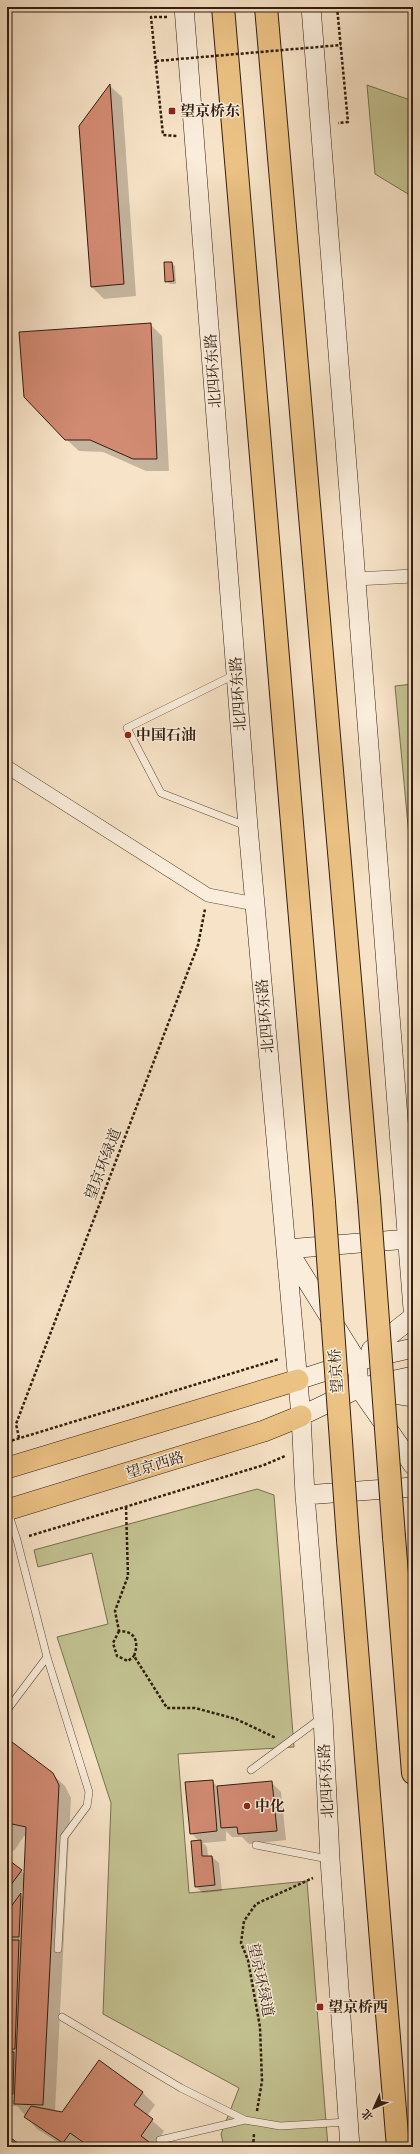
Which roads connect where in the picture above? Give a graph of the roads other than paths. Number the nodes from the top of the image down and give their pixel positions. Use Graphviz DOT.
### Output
graph roads {
  1 [pos="184,7"];
  2 [pos="223,7"];
  3 [pos="266,7"];
  4 [pos="311,7"];
  5 [pos="413,576"];
  6 [pos="356,579"];
  7 [pos="236,674"];
  8 [pos="7,767"];
  9 [pos="248,827"];
  10 [pos="255,904"];
  11 [pos="408,1239"];
  12 [pos="287,1249"];
  13 [pos="413,1309"];
  14 [pos="413,1317"];
  15 [pos="413,1348"];
  16 [pos="357,1361"];
  17 [pos="413,1376"];
  18 [pos="298,1380"];
  19 [pos="359,1388"];
  20 [pos="413,1397"];
  21 [pos="301,1416"];
  22 [pos="413,1465"];
  23 [pos="7,1468"];
  24 [pos="413,1487"];
  25 [pos="305,1495"];
  26 [pos="7,1510"];
  27 [pos="47,1657"];
  28 [pos="7,1710"];
  29 [pos="323,1717"];
  30 [pos="251,1770"];
  31 [pos="413,1772"];
  32 [pos="256,1845"];
  33 [pos="330,1864"];
  34 [pos="58,1949"];
  35 [pos="62,2017"];
  36 [pos="245,2120"];
  37 [pos="349,2122"];
  38 [pos="160,2140"];
  39 [pos="350,2147"];
  40 [pos="398,2147"];
  1 -- 7 [label="street, 北四环东路"];
  2 -- 40 [label="highway, 望京桥, bridge"];
  3 -- 31 [label="highway, bridge"];
  4 -- 6 [label="street"];
  5 -- 6 [label="street"];
  6 -- 11 [label="street"];
  7 -- 9 [label="street, 北四环东路"];
  7 -- 9 [label="lane"];
  8 -- 10 [label="street"];
  9 -- 10 [label="street, 北四环东路"];
  10 -- 12 [label="street, 北四环东路"];
  11 -- 12 [label="street"];
  11 -- 13 [label="street"];
  12 -- 16 [label="street"];
  12 -- 18 [label="street, 北四环东路"];
  14 -- 16 [label="street"];
  15 -- 16 [label="street"];
  16 -- 18 [label="street"];
  16 -- 19 [label="street"];
  17 -- 19 [label="street"];
  18 -- 21 [label="street, 北四环东路"];
  18 -- 23 [label="main road"];
  19 -- 20 [label="street"];
  19 -- 21 [label="street"];
  19 -- 22 [label="street"];
  21 -- 25 [label="street, 北四环东路"];
  21 -- 26 [label="main road, 望京西路"];
  24 -- 25 [label="street"];
  25 -- 29 [label="street, 北四环东路"];
  26 -- 27 [label="lane"];
  27 -- 28 [label="lane"];
  27 -- 34 [label="lane"];
  29 -- 30 [label="lane"];
  29 -- 33 [label="street, 北四环东路"];
  32 -- 33 [label="lane"];
  33 -- 37 [label="street, 北四环东路"];
  35 -- 36 [label="lane"];
  36 -- 37 [label="lane"];
  36 -- 38 [label="lane"];
  37 -- 39 [label="street, 北四环东路"];
}
